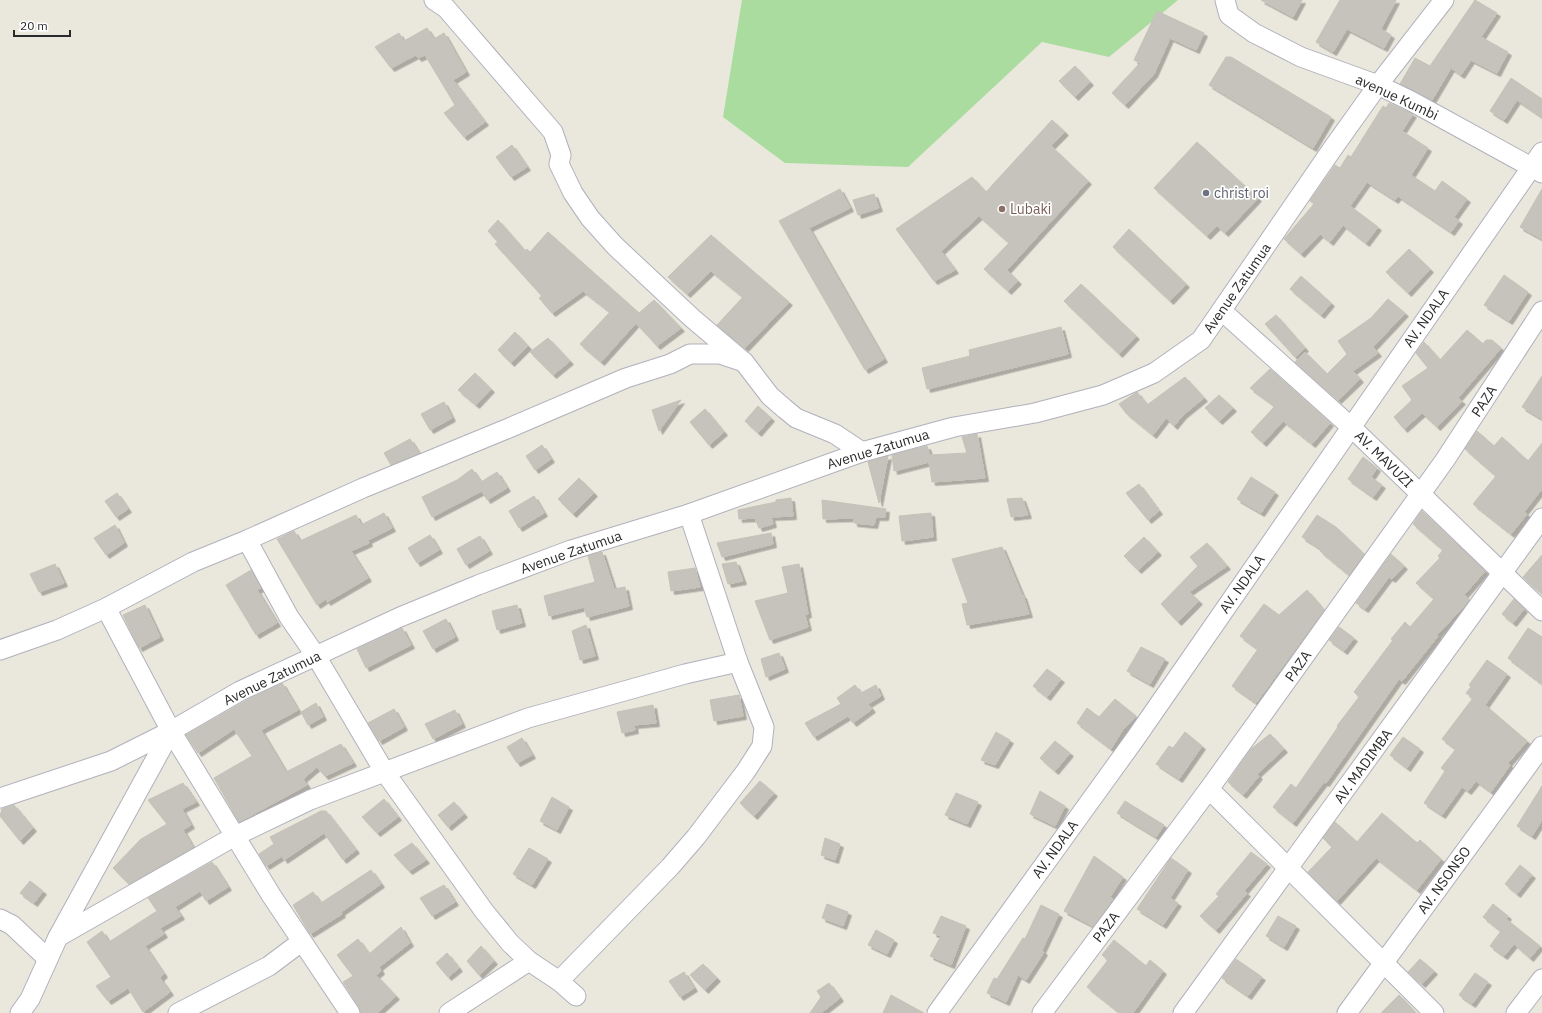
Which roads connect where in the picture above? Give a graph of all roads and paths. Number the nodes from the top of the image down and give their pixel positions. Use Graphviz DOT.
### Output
graph roads {
  1 [pos="434,0"];
  2 [pos="1444,0"];
  3 [pos="1227,7"];
  4 [pos="1378,85"];
  5 [pos="1539,164"];
  6 [pos="1222,311"];
  7 [pos="1542,311"];
  8 [pos="744,362"];
  9 [pos="1350,426"];
  10 [pos="862,452"];
  11 [pos="1419,494"];
  12 [pos="689,514"];
  13 [pos="1542,518"];
  14 [pos="247,540"];
  15 [pos="1501,571"];
  16 [pos="106,608"];
  17 [pos="1542,611"];
  18 [pos="0,650"];
  19 [pos="316,656"];
  20 [pos="738,662"];
  21 [pos="171,731"];
  22 [pos="1542,746"];
  23 [pos="384,771"];
  24 [pos="1209,789"];
  25 [pos="0,798"];
  26 [pos="235,836"];
  27 [pos="1289,869"];
  28 [pos="0,919"];
  29 [pos="58,937"];
  30 [pos="301,942"];
  31 [pos="47,958"];
  32 [pos="528,961"];
  33 [pos="1383,963"];
  34 [pos="1542,979"];
  35 [pos="558,981"];
  36 [pos="576,996"];
  37 [pos="20,1013"];
  38 [pos="178,1013"];
  39 [pos="350,1013"];
  40 [pos="449,1013"];
  41 [pos="937,1013"];
  42 [pos="1042,1013"];
  43 [pos="1182,1013"];
  44 [pos="1347,1013"];
  45 [pos="1434,1013"];
  46 [pos="1516,1013"];
  1 -- 8 [label="street"];
  2 -- 4 [label="street, Avenue Zatumua"];
  3 -- 4 [label="street, avenue Kumbi"];
  4 -- 5 [label="street, avenue Kumbi"];
  4 -- 6 [label="street, Avenue Zatumua"];
  5 -- 9 [label="street, AV. NDALA"];
  6 -- 9 [label="street, AV. MAVUZI"];
  6 -- 10 [label="street, Avenue Zatumua"];
  7 -- 11 [label="street, PAZA"];
  8 -- 10 [label="street"];
  8 -- 14 [label="street"];
  9 -- 11 [label="street, AV. MAVUZI"];
  9 -- 41 [label="street, AV. NDALA"];
  10 -- 12 [label="street, Avenue Zatumua"];
  11 -- 15 [label="street, AV. MAVUZI"];
  11 -- 24 [label="street, PAZA"];
  12 -- 19 [label="street, Avenue Zatumua"];
  12 -- 20 [label="street"];
  13 -- 15 [label="street, AV. MADIMBA"];
  14 -- 16 [label="street"];
  14 -- 19 [label="street"];
  15 -- 17 [label="street, AV. MAVUZI"];
  15 -- 27 [label="street, AV. MADIMBA"];
  16 -- 18 [label="street"];
  16 -- 21 [label="street"];
  19 -- 21 [label="street, Avenue Zatumua"];
  19 -- 23 [label="street"];
  20 -- 23 [label="street"];
  20 -- 35 [label="street"];
  21 -- 25 [label="street, Avenue Zatumua"];
  21 -- 26 [label="street"];
  21 -- 29 [label="street"];
  22 -- 33 [label="street, AV. NSONSO"];
  23 -- 26 [label="street"];
  23 -- 32 [label="street"];
  24 -- 27 [label="street"];
  24 -- 42 [label="street, PAZA"];
  26 -- 29 [label="street"];
  26 -- 30 [label="street"];
  27 -- 33 [label="street"];
  27 -- 43 [label="street, AV. MADIMBA"];
  28 -- 31 [label="street"];
  29 -- 31 [label="street"];
  30 -- 38 [label="street"];
  30 -- 39 [label="street"];
  31 -- 37 [label="street"];
  32 -- 35 [label="street"];
  32 -- 40 [label="street"];
  33 -- 44 [label="street, AV. NSONSO"];
  33 -- 45 [label="street"];
  34 -- 46 [label="street"];
  35 -- 36 [label="street"];
}
